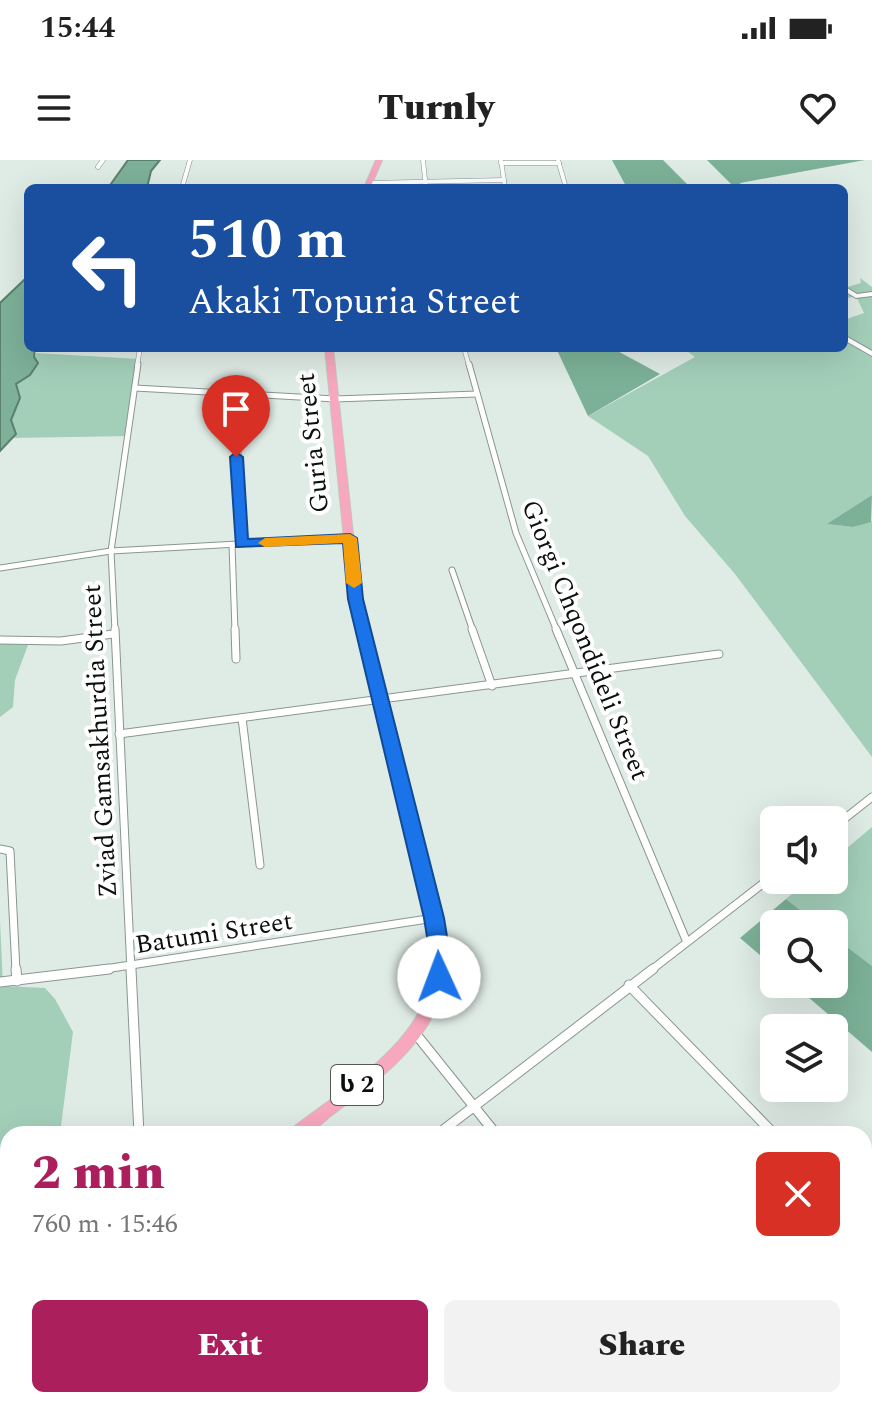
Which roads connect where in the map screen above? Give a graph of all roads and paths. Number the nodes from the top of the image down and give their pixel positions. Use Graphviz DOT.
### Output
graph roads {
  1 [pos="103,160"];
  2 [pos="190,160"];
  3 [pos="379,160"];
  4 [pos="423,160"];
  5 [pos="558,161"];
  6 [pos="501,162"];
  7 [pos="98,167"];
  8 [pos="504,180"];
  9 [pos="183,184"];
  10 [pos="369,184"];
  11 [pos="426,184"];
  12 [pos="442,184"];
  13 [pos="504,184"];
  14 [pos="565,184"];
  15 [pos="848,291"];
  16 [pos="872,294"];
  17 [pos="856,296"];
  18 [pos="848,298"];
  19 [pos="848,339"];
  20 [pos="140,352"];
  21 [pos="329,352"];
  22 [pos="465,352"];
  23 [pos="872,354"];
  24 [pos="135,388"];
  25 [pos="477,394"];
  26 [pos="335,399"];
  27 [pos="237,422"];
  28 [pos="350,538"];
  29 [pos="241,544"];
  30 [pos="232,545"];
  31 [pos="111,551"];
  32 [pos="0,568"];
  33 [pos="452,570"];
  34 [pos="113,634"];
  35 [pos="0,640"];
  36 [pos="719,654"];
  37 [pos="236,659"];
  38 [pos="577,676"];
  39 [pos="492,686"];
  40 [pos="381,701"];
  41 [pos="242,718"];
  42 [pos="119,734"];
  43 [pos="872,797"];
  44 [pos="848,816"];
  45 [pos="0,849"];
  46 [pos="260,865"];
  47 [pos="760,885"];
  48 [pos="434,918"];
  49 [pos="686,940"];
  50 [pos="130,966"];
  51 [pos="17,981"];
  52 [pos="0,982"];
  53 [pos="629,985"];
  54 [pos="415,1033"];
  55 [pos="474,1106"];
  56 [pos="139,1126"];
  57 [pos="305,1126"];
  58 [pos="448,1126"];
  59 [pos="490,1126"];
  60 [pos="766,1126"];
  1 -- 7 [label="street"];
  2 -- 9 [label="street"];
  3 -- 10 [label="highway"];
  4 -- 11 [label="street"];
  5 -- 6 [label="street"];
  5 -- 14 [label="street"];
  6 -- 8 [label="street"];
  8 -- 12 [label="street"];
  8 -- 13 [label="street"];
  15 -- 17 [label="street"];
  16 -- 17 [label="street"];
  17 -- 18 [label="street"];
  19 -- 23 [label="street"];
  20 -- 24 [label="street, Zviad Gamsakhurdia Street"];
  21 -- 26 [label="highway, Guria Street / ს 2"];
  22 -- 25 [label="street, Giorgi Chqondideli Street"];
  24 -- 26 [label="street"];
  24 -- 31 [label="street, Zviad Gamsakhurdia Street"];
  25 -- 26 [label="street"];
  25 -- 38 [label="street, Giorgi Chqondideli Street"];
  26 -- 28 [label="highway, Guria Street / ს 2"];
  27 -- 29 [label="street"];
  28 -- 29 [label="street"];
  28 -- 40 [label="highway, Guria Street / ს 2"];
  29 -- 30 [label="street"];
  30 -- 31 [label="street"];
  30 -- 37 [label="street"];
  31 -- 32 [label="street"];
  31 -- 34 [label="street, Zviad Gamsakhurdia Street"];
  33 -- 39 [label="street"];
  34 -- 35 [label="street"];
  34 -- 42 [label="street, Zviad Gamsakhurdia Street"];
  36 -- 38 [label="street"];
  38 -- 39 [label="street"];
  38 -- 49 [label="street, Giorgi Chqondideli Street"];
  39 -- 40 [label="street"];
  40 -- 41 [label="street"];
  40 -- 48 [label="highway, Guria Street / ს 2"];
  41 -- 42 [label="street"];
  41 -- 46 [label="street"];
  42 -- 50 [label="street, Zviad Gamsakhurdia Street"];
  43 -- 44 [label="street"];
  45 -- 51 [label="street"];
  47 -- 49 [label="street"];
  48 -- 50 [label="street, Batumi Street"];
  48 -- 54 [label="highway, Guria Street / ს 2"];
  49 -- 53 [label="street"];
  50 -- 51 [label="street, Batumi Street"];
  50 -- 56 [label="street, Zviad Gamsakhurdia Street"];
  51 -- 52 [label="street, Batumi Street"];
  53 -- 55 [label="street"];
  53 -- 60 [label="street"];
  54 -- 55 [label="street"];
  54 -- 57 [label="highway, Guria Street / ს 2"];
  55 -- 58 [label="street"];
  55 -- 59 [label="street"];
}
